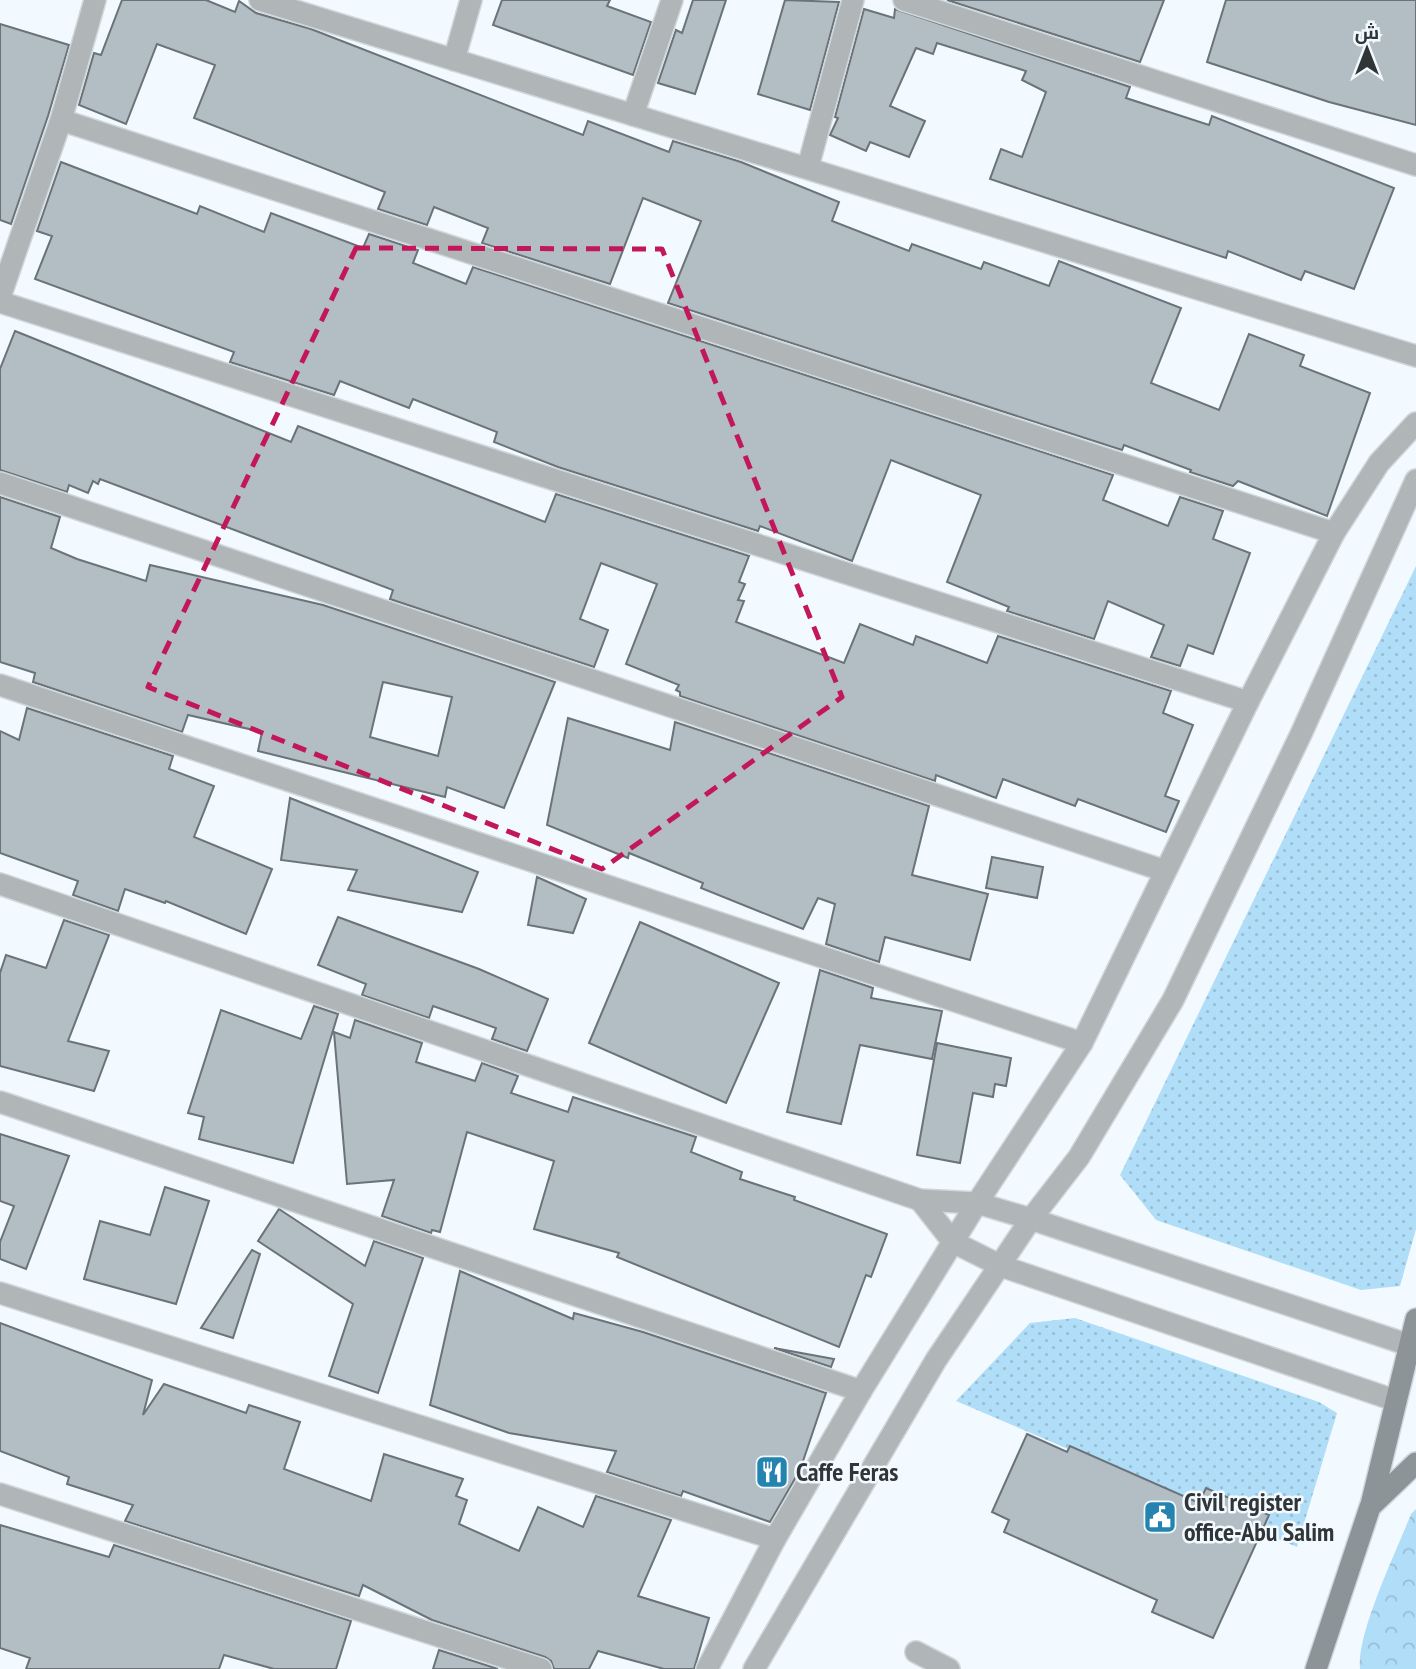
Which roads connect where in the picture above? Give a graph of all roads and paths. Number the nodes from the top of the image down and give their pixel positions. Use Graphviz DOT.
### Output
graph roads {
  1 [pos="95,0"];
  2 [pos="260,0"];
  3 [pos="471,0"];
  4 [pos="672,0"];
  5 [pos="853,0"];
  6 [pos="904,0"];
  7 [pos="454,60"];
  8 [pos="633,115"];
  9 [pos="61,120"];
  10 [pos="1416,165"];
  11 [pos="808,167"];
  12 [pos="0,299"];
  13 [pos="1416,356"];
  14 [pos="1416,423"];
  15 [pos="1416,480"];
  16 [pos="0,483"];
  17 [pos="1334,533"];
  18 [pos="0,685"];
  19 [pos="1248,702"];
  20 [pos="1165,871"];
  21 [pos="0,884"];
  22 [pos="1082,1043"];
  23 [pos="0,1102"];
  24 [pos="920,1200"];
  25 [pos="977,1203"];
  26 [pos="1031,1219"];
  27 [pos="953,1242"];
  28 [pos="1001,1266"];
  29 [pos="0,1293"];
  30 [pos="1416,1319"];
  31 [pos="1409,1345"];
  32 [pos="861,1391"];
  33 [pos="1394,1400"];
  34 [pos="1416,1463"];
  35 [pos="0,1494"];
  36 [pos="1370,1507"];
  37 [pos="775,1539"];
  38 [pos="916,1652"];
  39 [pos="1318,1667"];
  40 [pos="541,1669"];
  41 [pos="707,1669"];
  42 [pos="754,1669"];
  43 [pos="949,1669"];
  1 -- 9 [label="street"];
  2 -- 7 [label="street"];
  3 -- 7 [label="street"];
  4 -- 8 [label="street"];
  5 -- 11 [label="street"];
  6 -- 10 [label="street"];
  7 -- 8 [label="street"];
  8 -- 11 [label="street"];
  9 -- 12 [label="street"];
  9 -- 17 [label="street"];
  11 -- 13 [label="street"];
  12 -- 19 [label="street"];
  14 -- 17 [label="street"];
  15 -- 26 [label="street"];
  16 -- 20 [label="street"];
  17 -- 19 [label="street"];
  18 -- 22 [label="street"];
  19 -- 20 [label="street"];
  20 -- 22 [label="street"];
  21 -- 24 [label="street"];
  22 -- 25 [label="street"];
  23 -- 32 [label="street"];
  24 -- 25 [label="street"];
  24 -- 27 [label="street"];
  25 -- 26 [label="street"];
  25 -- 27 [label="street"];
  26 -- 28 [label="street"];
  26 -- 31 [label="street"];
  27 -- 28 [label="street"];
  27 -- 32 [label="street"];
  28 -- 33 [label="street"];
  28 -- 42 [label="street"];
  29 -- 37 [label="street"];
  30 -- 31 [label="main road"];
  31 -- 33 [label="main road"];
  32 -- 37 [label="street"];
  33 -- 36 [label="main road"];
  34 -- 36 [label="main road"];
  35 -- 40 [label="street"];
  36 -- 39 [label="main road"];
  37 -- 41 [label="street"];
  38 -- 43 [label="street"];
}
